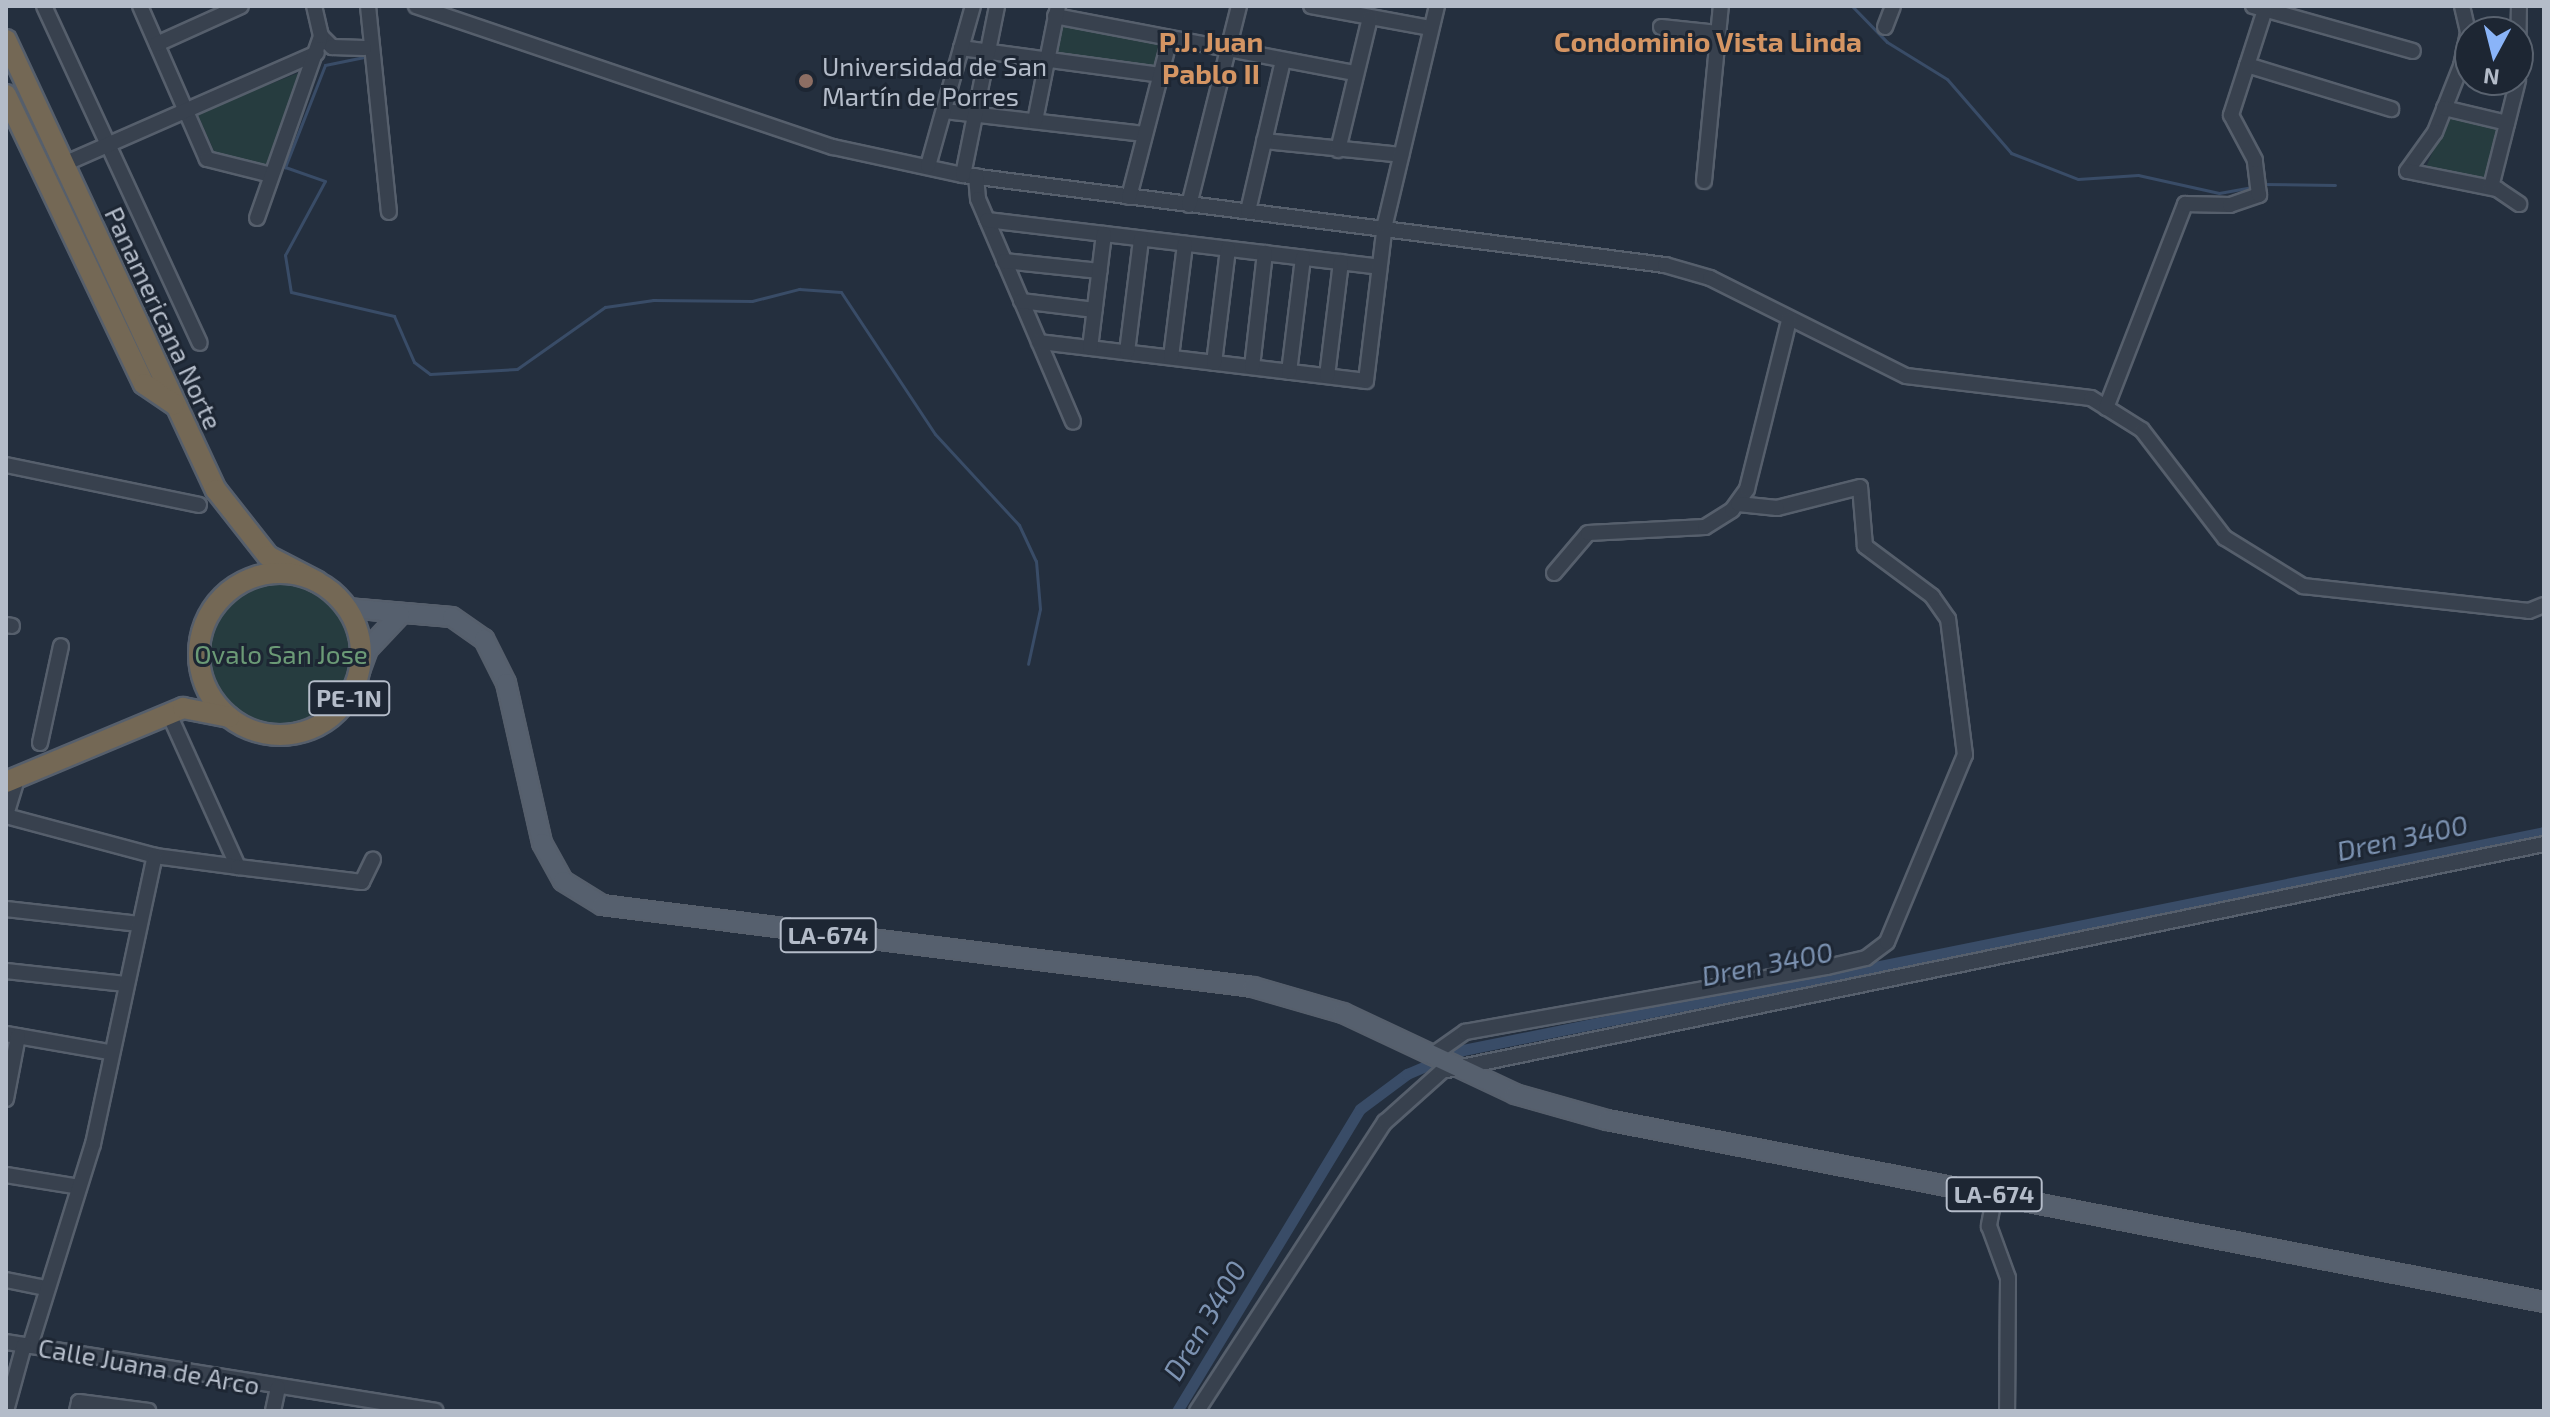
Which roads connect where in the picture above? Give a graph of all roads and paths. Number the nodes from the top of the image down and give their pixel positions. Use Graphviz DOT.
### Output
graph roads {
  1 [pos="44,6"];
  2 [pos="140,6"];
  3 [pos="241,6"];
  4 [pos="314,6"];
  5 [pos="368,6"];
  6 [pos="416,6"];
  7 [pos="973,6"];
  8 [pos="997,6"];
  9 [pos="1239,6"];
  10 [pos="1311,6"];
  11 [pos="1437,6"];
  12 [pos="1721,6"];
  13 [pos="1893,6"];
  14 [pos="2462,6"];
  15 [pos="2259,8"];
  16 [pos="219,10"];
  17 [pos="1057,11"];
  18 [pos="1370,18"];
  19 [pos="1661,27"];
  20 [pos="1885,27"];
  21 [pos="1431,28"];
  22 [pos="1718,33"];
  23 [pos="321,36"];
  24 [pos="1170,38"];
  25 [pos="6,40"];
  26 [pos="157,44"];
  27 [pos="364,48"];
  28 [pos="961,48"];
  29 [pos="1227,49"];
  30 [pos="2413,51"];
  31 [pos="317,53"];
  32 [pos="987,53"];
  33 [pos="1283,60"];
  34 [pos="1044,63"];
  35 [pos="2247,65"];
  36 [pos="1354,73"];
  37 [pos="1160,75"];
  38 [pos="6,95"];
  39 [pos="2514,96"];
  40 [pos="2444,108"];
  41 [pos="2391,109"];
  42 [pos="945,111"];
  43 [pos="187,112"];
  44 [pos="972,116"];
  45 [pos="1035,121"];
  46 [pos="2507,123"];
  47 [pos="1144,134"];
  48 [pos="1264,141"];
  49 [pos="108,148"];
  50 [pos="1338,150"];
  51 [pos="1401,155"];
  52 [pos="64,164"];
  53 [pos="928,166"];
  54 [pos="271,175"];
  55 [pos="969,175"];
  56 [pos="1704,181"];
  57 [pos="2491,187"];
  58 [pos="1129,197"];
  59 [pos="2519,204"];
  60 [pos="1189,205"];
  61 [pos="1248,211"];
  62 [pos="389,212"];
  63 [pos="257,218"];
  64 [pos="987,220"];
  65 [pos="1385,224"];
  66 [pos="1104,234"];
  67 [pos="1141,239"];
  68 [pos="1185,244"];
  69 [pos="1228,249"];
  70 [pos="1265,253"];
  71 [pos="1303,258"];
  72 [pos="1004,261"];
  73 [pos="1341,262"];
  74 [pos="1379,267"];
  75 [pos="1099,271"];
  76 [pos="1021,301"];
  77 [pos="1094,310"];
  78 [pos="1789,320"];
  79 [pos="1039,342"];
  80 [pos="200,343"];
  81 [pos="1090,348"];
  82 [pos="1127,352"];
  83 [pos="1171,357"];
  84 [pos="1214,363"];
  85 [pos="1252,367"];
  86 [pos="1289,372"];
  87 [pos="1327,376"];
  88 [pos="177,406"];
  89 [pos="2106,408"];
  90 [pos="1073,422"];
  91 [pos="6,465"];
  92 [pos="1738,504"];
  93 [pos="199,505"];
  94 [pos="1554,573"];
  95 [pos="318,582"];
  96 [pos="2544,605"];
  97 [pos="347,608"];
  98 [pos="400,615"];
  99 [pos="61,646"];
  100 [pos="360,671"];
  101 [pos="169,714"];
  102 [pos="231,718"];
  103 [pos="40,743"];
  104 [pos="11,780"];
  105 [pos="6,816"];
  106 [pos="2544,844"];
  107 [pos="155,856"];
  108 [pos="373,859"];
  109 [pos="238,867"];
  110 [pos="6,909"];
  111 [pos="139,924"];
  112 [pos="6,971"];
  113 [pos="125,984"];
  114 [pos="12,1035"];
  115 [pos="109,1052"];
  116 [pos="1444,1062"];
  117 [pos="6,1099"];
  118 [pos="6,1175"];
  119 [pos="79,1187"];
  120 [pos="1995,1194"];
  121 [pos="6,1280"];
  122 [pos="46,1288"];
  123 [pos="2544,1302"];
  124 [pos="6,1342"];
  125 [pos="27,1345"];
  126 [pos="278,1388"];
  127 [pos="341,1405"];
  128 [pos="400,1408"];
  129 [pos="6,1411"];
  130 [pos="77,1411"];
  131 [pos="148,1411"];
  132 [pos="273,1411"];
  133 [pos="435,1411"];
  134 [pos="1197,1411"];
  135 [pos="2007,1411"];
  1 -- 49 [label="street"];
  2 -- 26 [label="street"];
  3 -- 16 [label="street"];
  4 -- 23 [label="street"];
  5 -- 62 [label="street"];
  6 -- 53 [label="street"];
  7 -- 28 [label="street"];
  8 -- 32 [label="street"];
  9 -- 29 [label="street"];
  10 -- 18 [label="street"];
  11 -- 21 [label="street"];
  12 -- 22 [label="street"];
  13 -- 20 [label="street"];
  14 -- 40 [label="street"];
  15 -- 30 [label="street"];
  15 -- 35 [label="street"];
  16 -- 26 [label="street"];
  17 -- 24 [label="street"];
  17 -- 34 [label="street"];
  18 -- 21 [label="street"];
  18 -- 36 [label="street"];
  19 -- 22 [label="street"];
  21 -- 51 [label="street"];
  22 -- 56 [label="street"];
  23 -- 27 [label="street"];
  23 -- 31 [label="street"];
  24 -- 29 [label="street"];
  24 -- 37 [label="street"];
  25 -- 52 [label="highway, Panamericana Norte / PE-1N"];
  26 -- 43 [label="street"];
  28 -- 32 [label="street"];
  28 -- 42 [label="street"];
  29 -- 33 [label="street"];
  29 -- 60 [label="street"];
  31 -- 43 [label="street"];
  31 -- 54 [label="street"];
  32 -- 34 [label="street"];
  32 -- 44 [label="street"];
  33 -- 36 [label="street"];
  33 -- 48 [label="street"];
  34 -- 37 [label="street"];
  34 -- 45 [label="street"];
  35 -- 41 [label="street"];
  35 -- 89 [label="street"];
  36 -- 50 [label="street"];
  37 -- 47 [label="street"];
  38 -- 88 [label="highway, Panamericana Norte"];
  39 -- 46 [label="street"];
  40 -- 46 [label="street"];
  40 -- 57 [label="street"];
  42 -- 44 [label="street"];
  42 -- 53 [label="street"];
  43 -- 49 [label="street"];
  43 -- 54 [label="street"];
  44 -- 45 [label="street"];
  44 -- 55 [label="street"];
  45 -- 47 [label="street"];
  46 -- 57 [label="street"];
  47 -- 58 [label="street"];
  48 -- 50 [label="street"];
  48 -- 61 [label="street"];
  49 -- 52 [label="street"];
  49 -- 80 [label="street"];
  50 -- 51 [label="street"];
  51 -- 65 [label="street"];
  52 -- 88 [label="highway, Panamericana Norte / PE-1N"];
  53 -- 55 [label="street"];
  54 -- 63 [label="street"];
  55 -- 58 [label="street"];
  55 -- 64 [label="street"];
  57 -- 59 [label="street"];
  58 -- 60 [label="street"];
  60 -- 61 [label="street"];
  61 -- 65 [label="street"];
  64 -- 66 [label="street"];
  64 -- 72 [label="street"];
  65 -- 74 [label="street"];
  65 -- 78 [label="street"];
  66 -- 67 [label="street"];
  66 -- 75 [label="street"];
  67 -- 68 [label="street"];
  67 -- 82 [label="street"];
  68 -- 69 [label="street"];
  68 -- 83 [label="street"];
  69 -- 70 [label="street"];
  69 -- 84 [label="street"];
  70 -- 71 [label="street"];
  70 -- 85 [label="street"];
  71 -- 73 [label="street"];
  71 -- 86 [label="street"];
  72 -- 75 [label="street"];
  72 -- 76 [label="street"];
  73 -- 74 [label="street"];
  73 -- 87 [label="street"];
  74 -- 87 [label="street"];
  75 -- 77 [label="street"];
  76 -- 77 [label="street"];
  76 -- 79 [label="street"];
  77 -- 81 [label="street"];
  78 -- 89 [label="street"];
  78 -- 92 [label="street"];
  79 -- 81 [label="street"];
  79 -- 90 [label="street"];
  81 -- 82 [label="street"];
  82 -- 83 [label="street"];
  83 -- 84 [label="street"];
  84 -- 85 [label="street"];
  85 -- 86 [label="street"];
  86 -- 87 [label="street"];
  88 -- 95 [label="highway, Panamericana Norte / PE-1N"];
  89 -- 96 [label="street"];
  91 -- 93 [label="street"];
  92 -- 94 [label="street"];
  92 -- 116 [label="street"];
  95 -- 97 [label="highway, PE-1N"];
  95 -- 102 [label="highway"];
  97 -- 98 [label="main road, LA-674"];
  97 -- 100 [label="highway, PE-1N"];
  98 -- 100 [label="main road"];
  98 -- 116 [label="main road, LA-674"];
  99 -- 103 [label="street"];
  100 -- 102 [label="highway, PE-1N"];
  101 -- 102 [label="highway, PE-1N"];
  101 -- 104 [label="highway, PE-1N"];
  101 -- 109 [label="street"];
  104 -- 105 [label="street"];
  105 -- 107 [label="street"];
  106 -- 116 [label="street"];
  107 -- 109 [label="street"];
  107 -- 111 [label="street"];
  108 -- 109 [label="street"];
  110 -- 111 [label="street"];
  111 -- 113 [label="street"];
  112 -- 113 [label="street"];
  113 -- 115 [label="street"];
  114 -- 115 [label="street"];
  114 -- 117 [label="street"];
  115 -- 119 [label="street"];
  116 -- 120 [label="main road, LA-674"];
  116 -- 134 [label="street"];
  118 -- 119 [label="street"];
  119 -- 122 [label="street"];
  120 -- 123 [label="main road, LA-674"];
  120 -- 135 [label="street"];
  121 -- 122 [label="street"];
  122 -- 125 [label="street"];
  124 -- 125 [label="street, Calle Juana de Arco"];
  125 -- 126 [label="street, Calle Juana de Arco"];
  125 -- 129 [label="street"];
  126 -- 127 [label="street, Calle Juana de Arco"];
  126 -- 132 [label="street"];
  127 -- 128 [label="street, Calle Juana de Arco"];
  128 -- 133 [label="street, Calle Juana de Arco"];
  130 -- 131 [label="street"];
}
